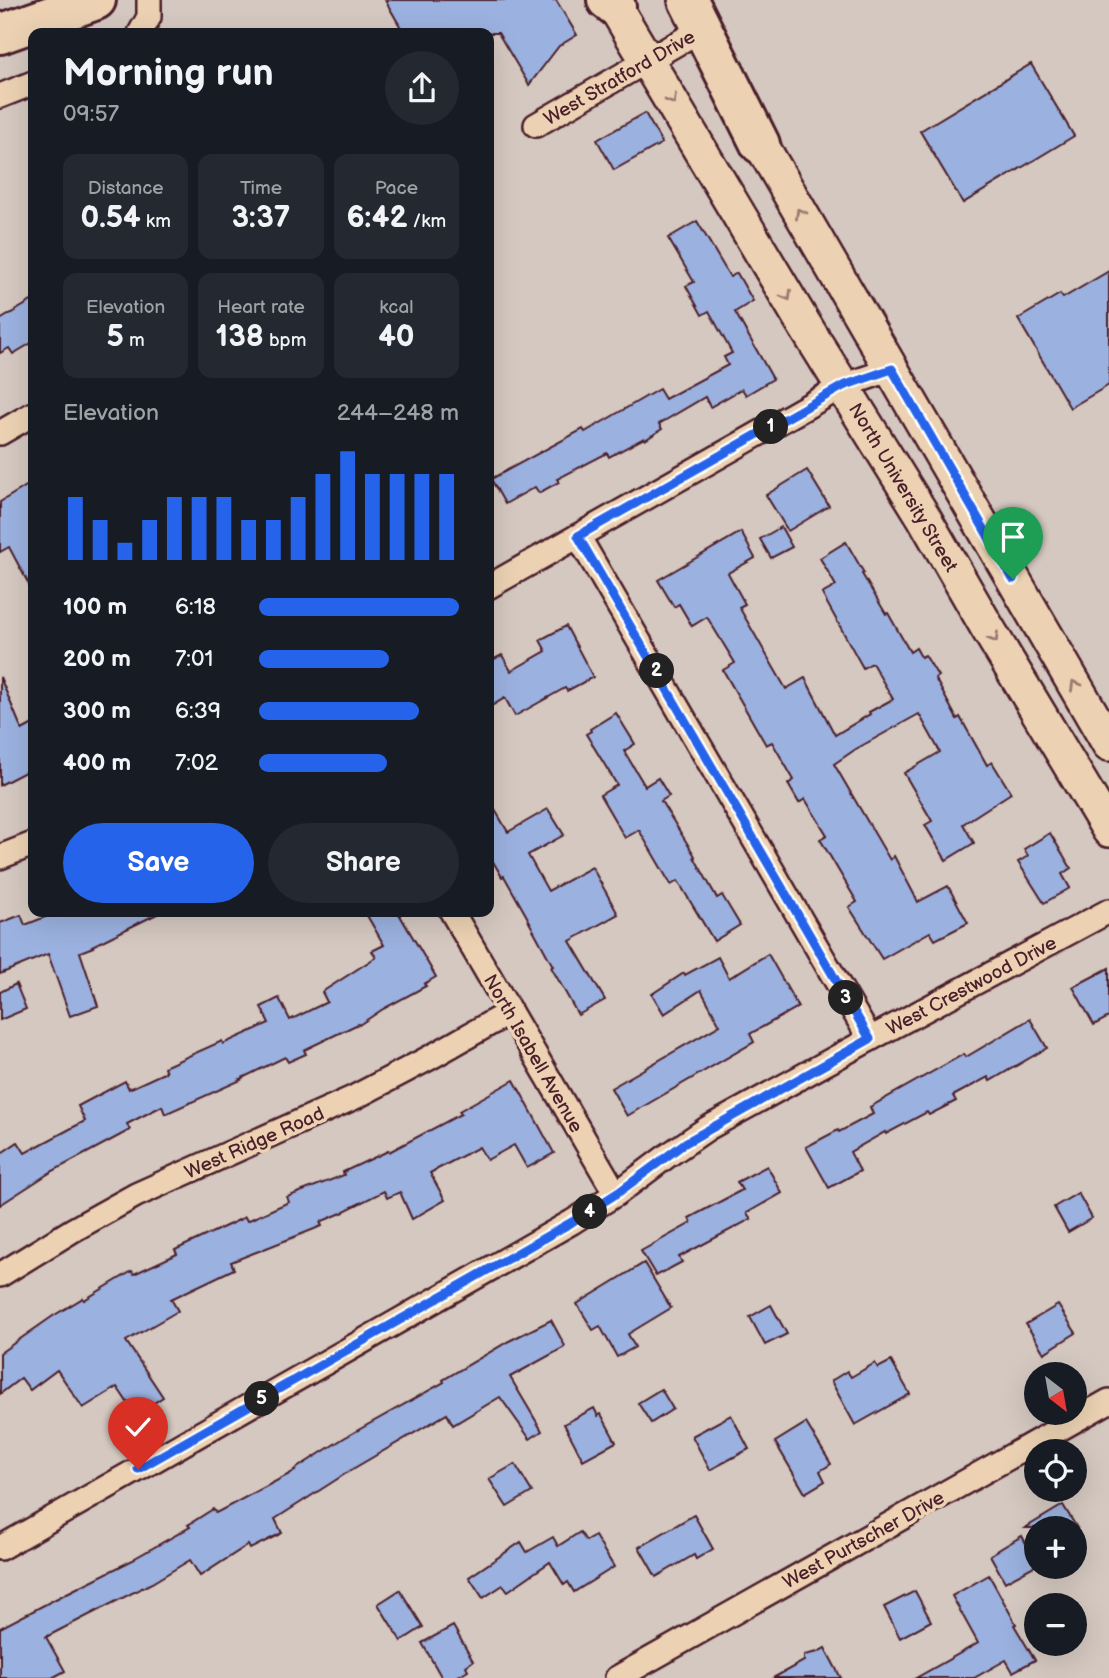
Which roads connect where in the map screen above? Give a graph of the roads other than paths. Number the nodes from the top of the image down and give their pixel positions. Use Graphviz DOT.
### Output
graph roads {
  1 [pos="79,0"];
  2 [pos="96,0"];
  3 [pos="149,0"];
  4 [pos="678,0"];
  5 [pos="612,2"];
  6 [pos="696,20"];
  7 [pos="143,28"];
  8 [pos="0,33"];
  9 [pos="648,60"];
  10 [pos="28,85"];
  11 [pos="0,96"];
  12 [pos="536,125"];
  13 [pos="760,144"];
  14 [pos="892,369"];
  15 [pos="843,386"];
  16 [pos="28,417"];
  17 [pos="0,433"];
  18 [pos="578,536"];
  19 [pos="494,584"];
  20 [pos="1109,744"];
  21 [pos="1109,830"];
  22 [pos="28,846"];
  23 [pos="0,857"];
  24 [pos="1109,911"];
  25 [pos="455,917"];
  26 [pos="510,1012"];
  27 [pos="870,1039"];
  28 [pos="616,1194"];
  29 [pos="0,1275"];
  30 [pos="1109,1401"];
  31 [pos="0,1548"];
  32 [pos="617,1678"];
  1 -- 8 [label="highway"];
  2 -- 8 [label="highway"];
  3 -- 7 [label="street"];
  4 -- 6 [label="main road"];
  5 -- 9 [label="main road, North University Street"];
  6 -- 9 [label="street, West Stratford Drive"];
  6 -- 13 [label="highway"];
  9 -- 12 [label="street, West Stratford Drive"];
  9 -- 15 [label="main road, North University Street, one-way"];
  10 -- 11 [label="street"];
  14 -- 13 [label="main road, one-way"];
  14 -- 15 [label="street"];
  20 -- 14 [label="main road, one-way"];
  15 -- 18 [label="street"];
  15 -- 21 [label="main road, North University Street, one-way"];
  16 -- 17 [label="street"];
  18 -- 19 [label="street"];
  18 -- 27 [label="street"];
  22 -- 23 [label="street"];
  24 -- 27 [label="street, West Crestwood Drive"];
  25 -- 26 [label="street, North Isabell Avenue"];
  26 -- 28 [label="street, North Isabell Avenue"];
  26 -- 29 [label="street, West Ridge Road"];
  27 -- 28 [label="street, West Crestwood Drive"];
  28 -- 31 [label="street, West Crestwood Drive"];
  30 -- 32 [label="street, West Purtscher Drive"];
}
